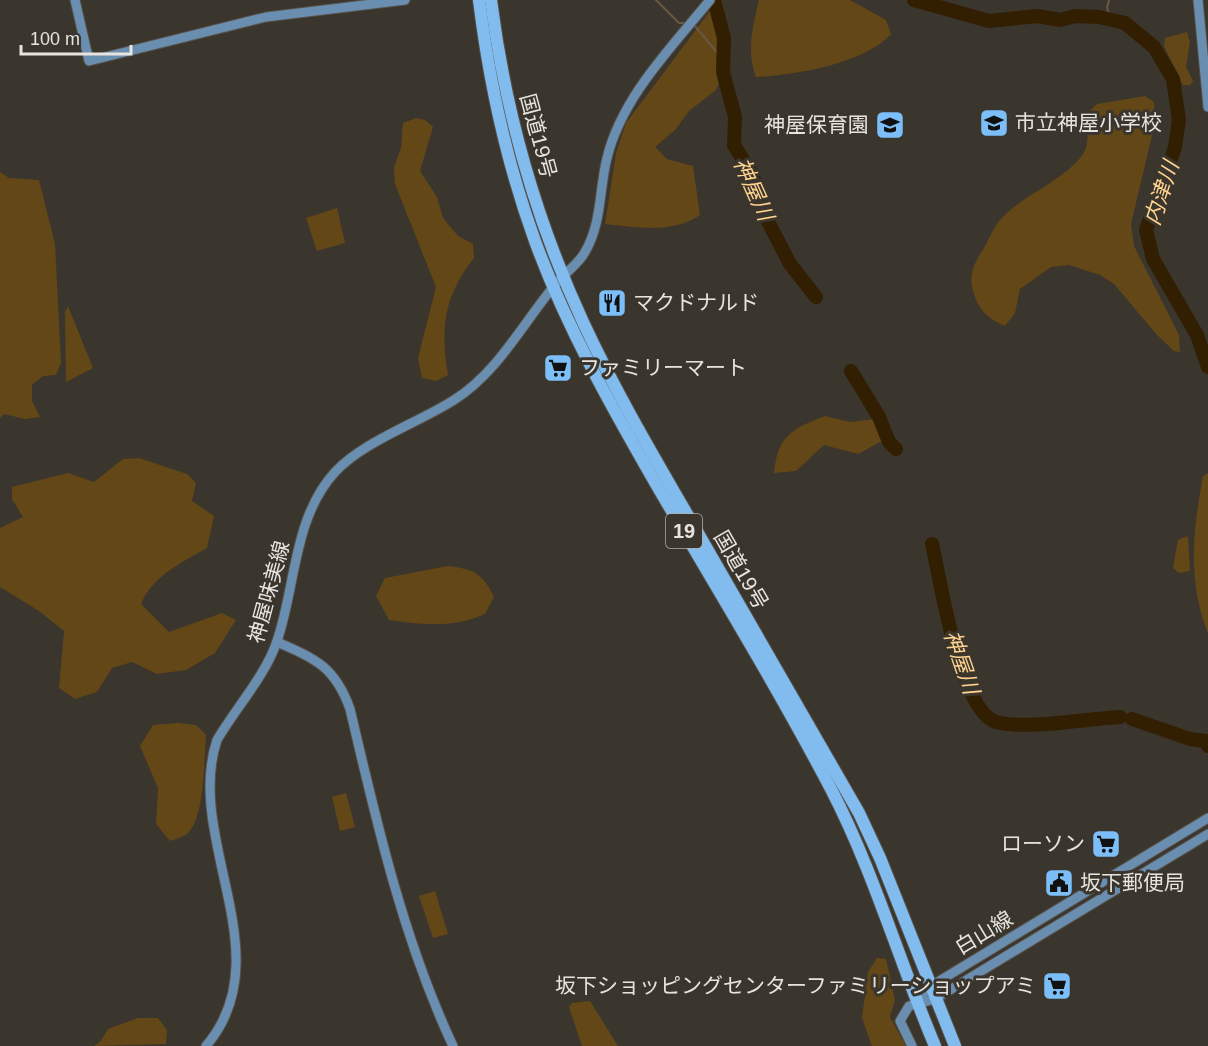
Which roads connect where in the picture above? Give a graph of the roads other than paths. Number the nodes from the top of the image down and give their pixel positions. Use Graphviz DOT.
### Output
graph roads {
  1 [pos="75,0"];
  2 [pos="405,0"];
  3 [pos="479,0"];
  4 [pos="491,0"];
  5 [pos="710,0"];
  6 [pos="1198,0"];
  7 [pos="515,90"];
  8 [pos="508,102"];
  9 [pos="1208,107"];
  10 [pos="559,280"];
  11 [pos="277,642"];
  12 [pos="1208,818"];
  13 [pos="1208,834"];
  14 [pos="931,986"];
  15 [pos="935,999"];
  16 [pos="916,1002"];
  17 [pos="206,1046"];
  18 [pos="453,1046"];
  19 [pos="912,1046"];
  20 [pos="935,1046"];
  21 [pos="955,1046"];
  1 -- 2 [label="street"];
  3 -- 10 [label="highway, 国道19号 / 19"];
  4 -- 8 [label="highway, 国道19号 / 19"];
  5 -- 10 [label="street, 神屋味美線"];
  6 -- 9 [label="street"];
  7 -- 8 [label="highway"];
  8 -- 10 [label="highway, 国道19号 / 19"];
  10 -- 11 [label="street, 神屋味美線"];
  10 -- 14 [label="highway, 国道19号 / 19"];
  10 -- 16 [label="highway, 国道19号 / 19"];
  11 -- 17 [label="street, 神屋味美線"];
  11 -- 18 [label="street"];
  12 -- 14 [label="street, 白山線"];
  13 -- 15 [label="street, 白山線"];
  14 -- 15 [label="highway, 国道19号 / 19"];
  14 -- 16 [label="street, 白山線"];
  15 -- 16 [label="street, 白山線"];
  15 -- 21 [label="highway, 国道19号 / 19"];
  16 -- 19 [label="street"];
  16 -- 20 [label="highway, 国道19号 / 19"];
}
